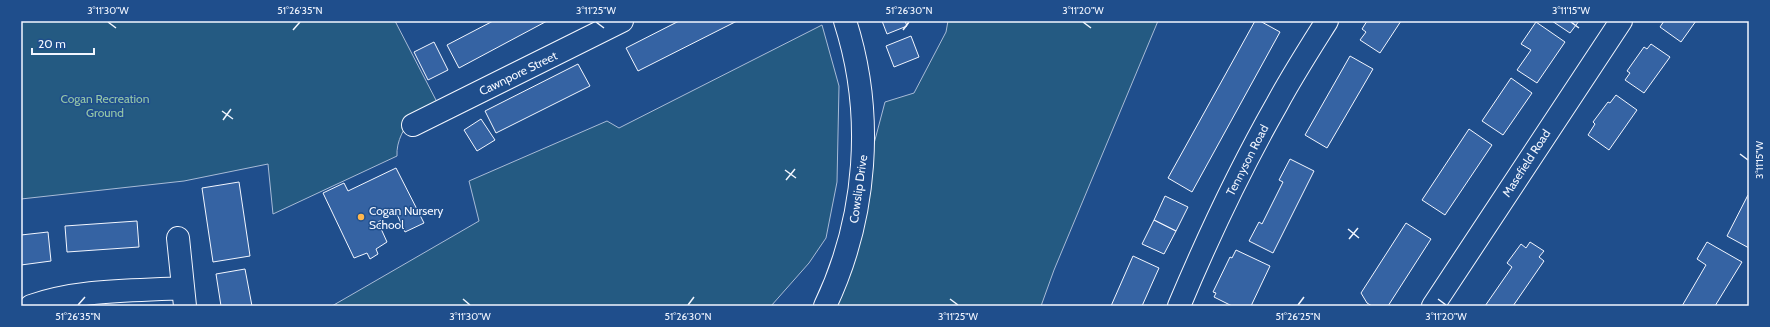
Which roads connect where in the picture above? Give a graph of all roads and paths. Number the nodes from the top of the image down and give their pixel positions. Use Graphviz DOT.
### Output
graph roads {
  1 [pos="622,21"];
  2 [pos="845,21"];
  3 [pos="1327,21"];
  4 [pos="1621,21"];
  5 [pos="414,125"];
  6 [pos="178,238"];
  7 [pos="184,297"];
  8 [pos="31,306"];
  9 [pos="825,306"];
  10 [pos="1180,306"];
  11 [pos="1433,306"];
  1 -- 5 [label="street, Cawnpore Street"];
  2 -- 9 [label="street, Cowslip Drive"];
  3 -- 10 [label="street, Tennyson Road"];
  4 -- 11 [label="street, Masefield Road"];
  6 -- 7 [label="street"];
  7 -- 8 [label="street"];
}
